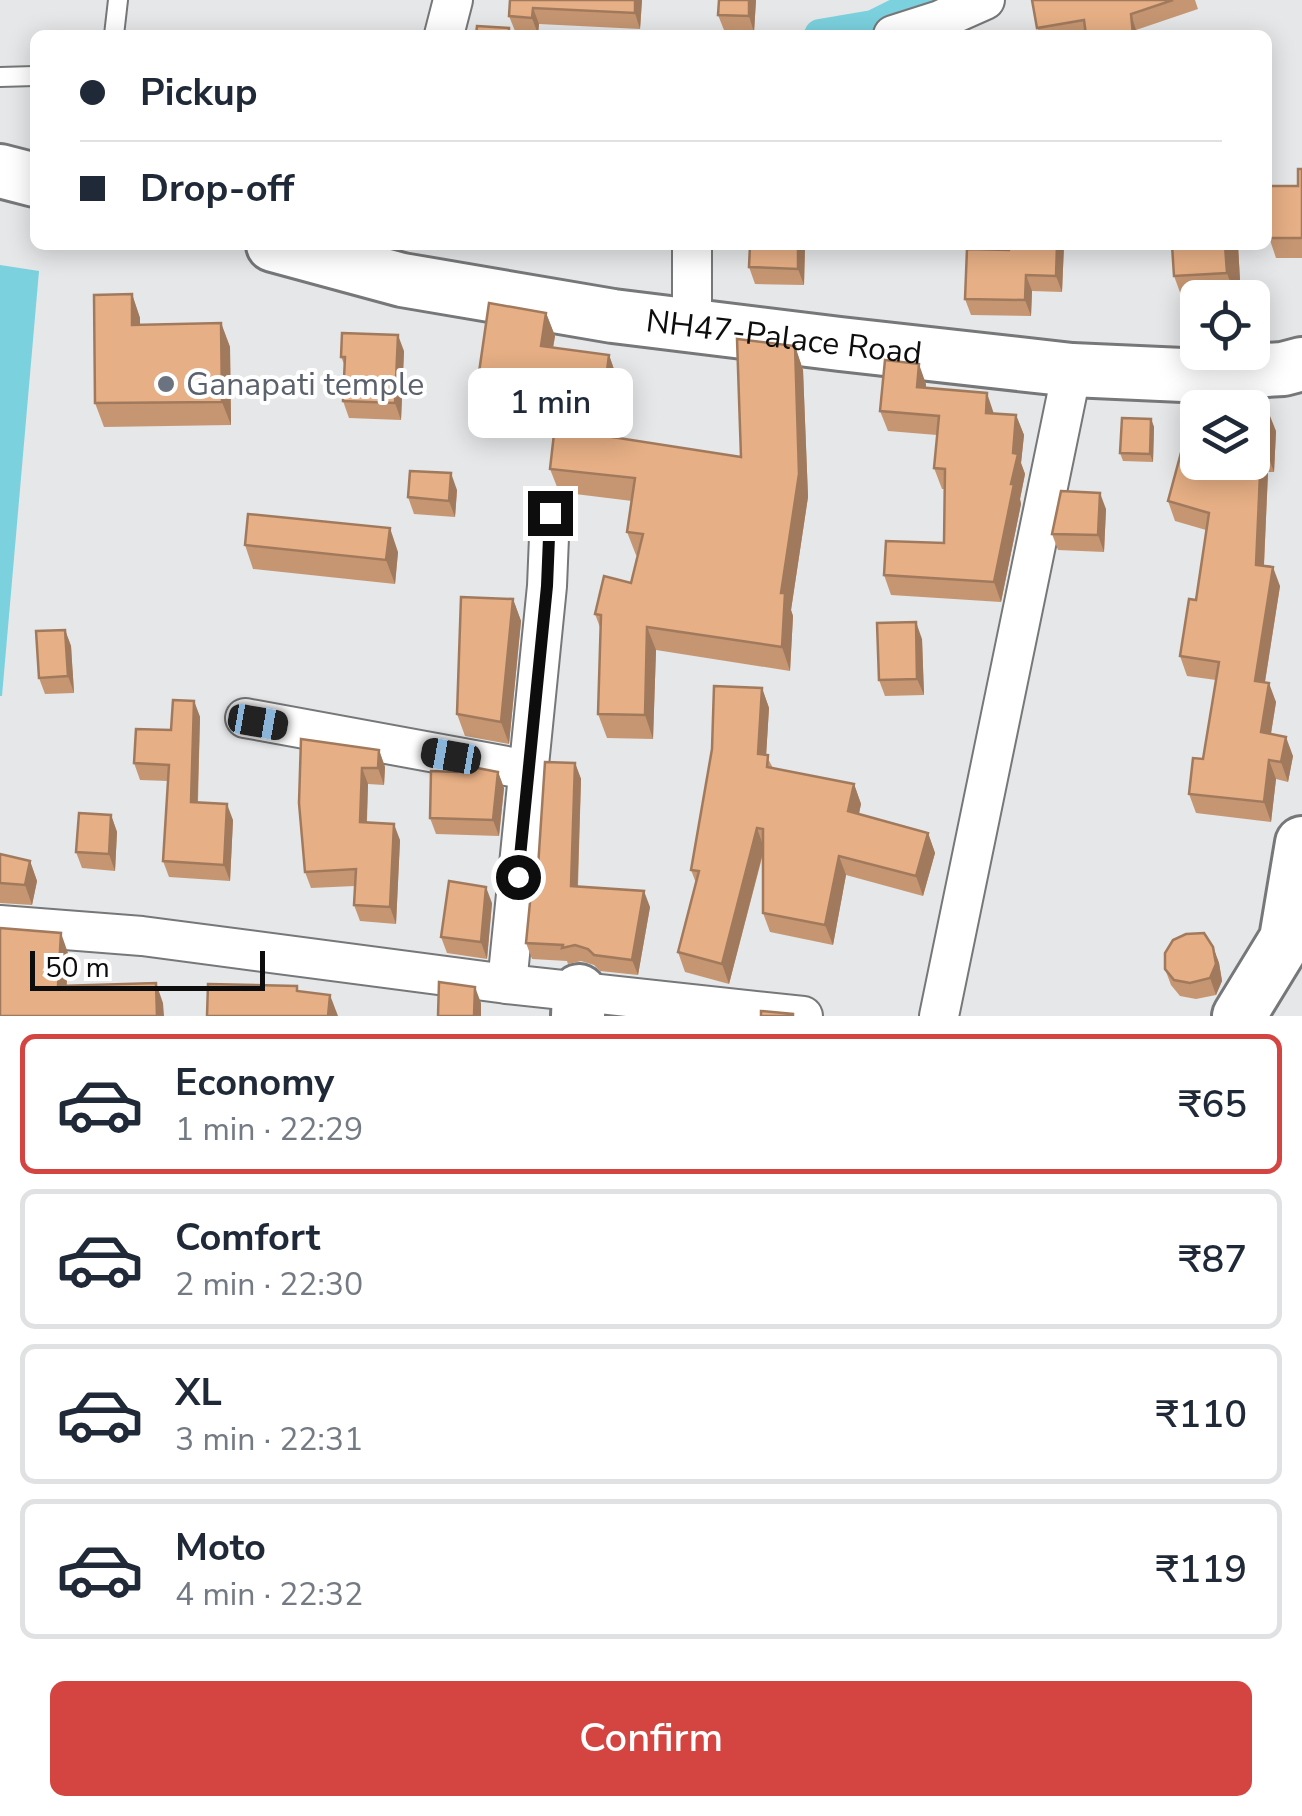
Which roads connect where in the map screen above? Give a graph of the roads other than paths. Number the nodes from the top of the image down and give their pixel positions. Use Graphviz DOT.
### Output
graph roads {
  1 [pos="118,0"];
  2 [pos="453,0"];
  3 [pos="984,0"];
  4 [pos="115,30"];
  5 [pos="445,30"];
  6 [pos="909,30"];
  7 [pos="30,76"];
  8 [pos="0,77"];
  9 [pos="0,171"];
  10 [pos="30,179"];
  11 [pos="312,250"];
  12 [pos="692,250"];
  13 [pos="404,262"];
  14 [pos="692,326"];
  15 [pos="1302,364"];
  16 [pos="1072,370"];
  17 [pos="550,513"];
  18 [pos="245,718"];
  19 [pos="528,770"];
  20 [pos="1302,844"];
  21 [pos="0,925"];
  22 [pos="1294,952"];
  23 [pos="507,984"];
  24 [pos="579,1004"];
  25 [pos="803,1016"];
  26 [pos="939,1016"];
  27 [pos="1240,1016"];
  1 -- 4 [label="lane"];
  2 -- 5 [label="street"];
  3 -- 6 [label="street"];
  7 -- 8 [label="lane"];
  9 -- 10 [label="main road"];
  11 -- 13 [label="main road, NH47-Palace Road"];
  12 -- 14 [label="street"];
  13 -- 14 [label="main road, NH47-Palace Road"];
  14 -- 16 [label="main road, NH47-Palace Road"];
  15 -- 16 [label="main road, NH47-Palace Road"];
  16 -- 26 [label="street"];
  17 -- 19 [label="street"];
  18 -- 19 [label="street"];
  19 -- 23 [label="street"];
  20 -- 22 [label="main road"];
  21 -- 23 [label="street"];
  22 -- 27 [label="main road"];
  23 -- 24 [label="street"];
  24 -- 25 [label="street"];
}
